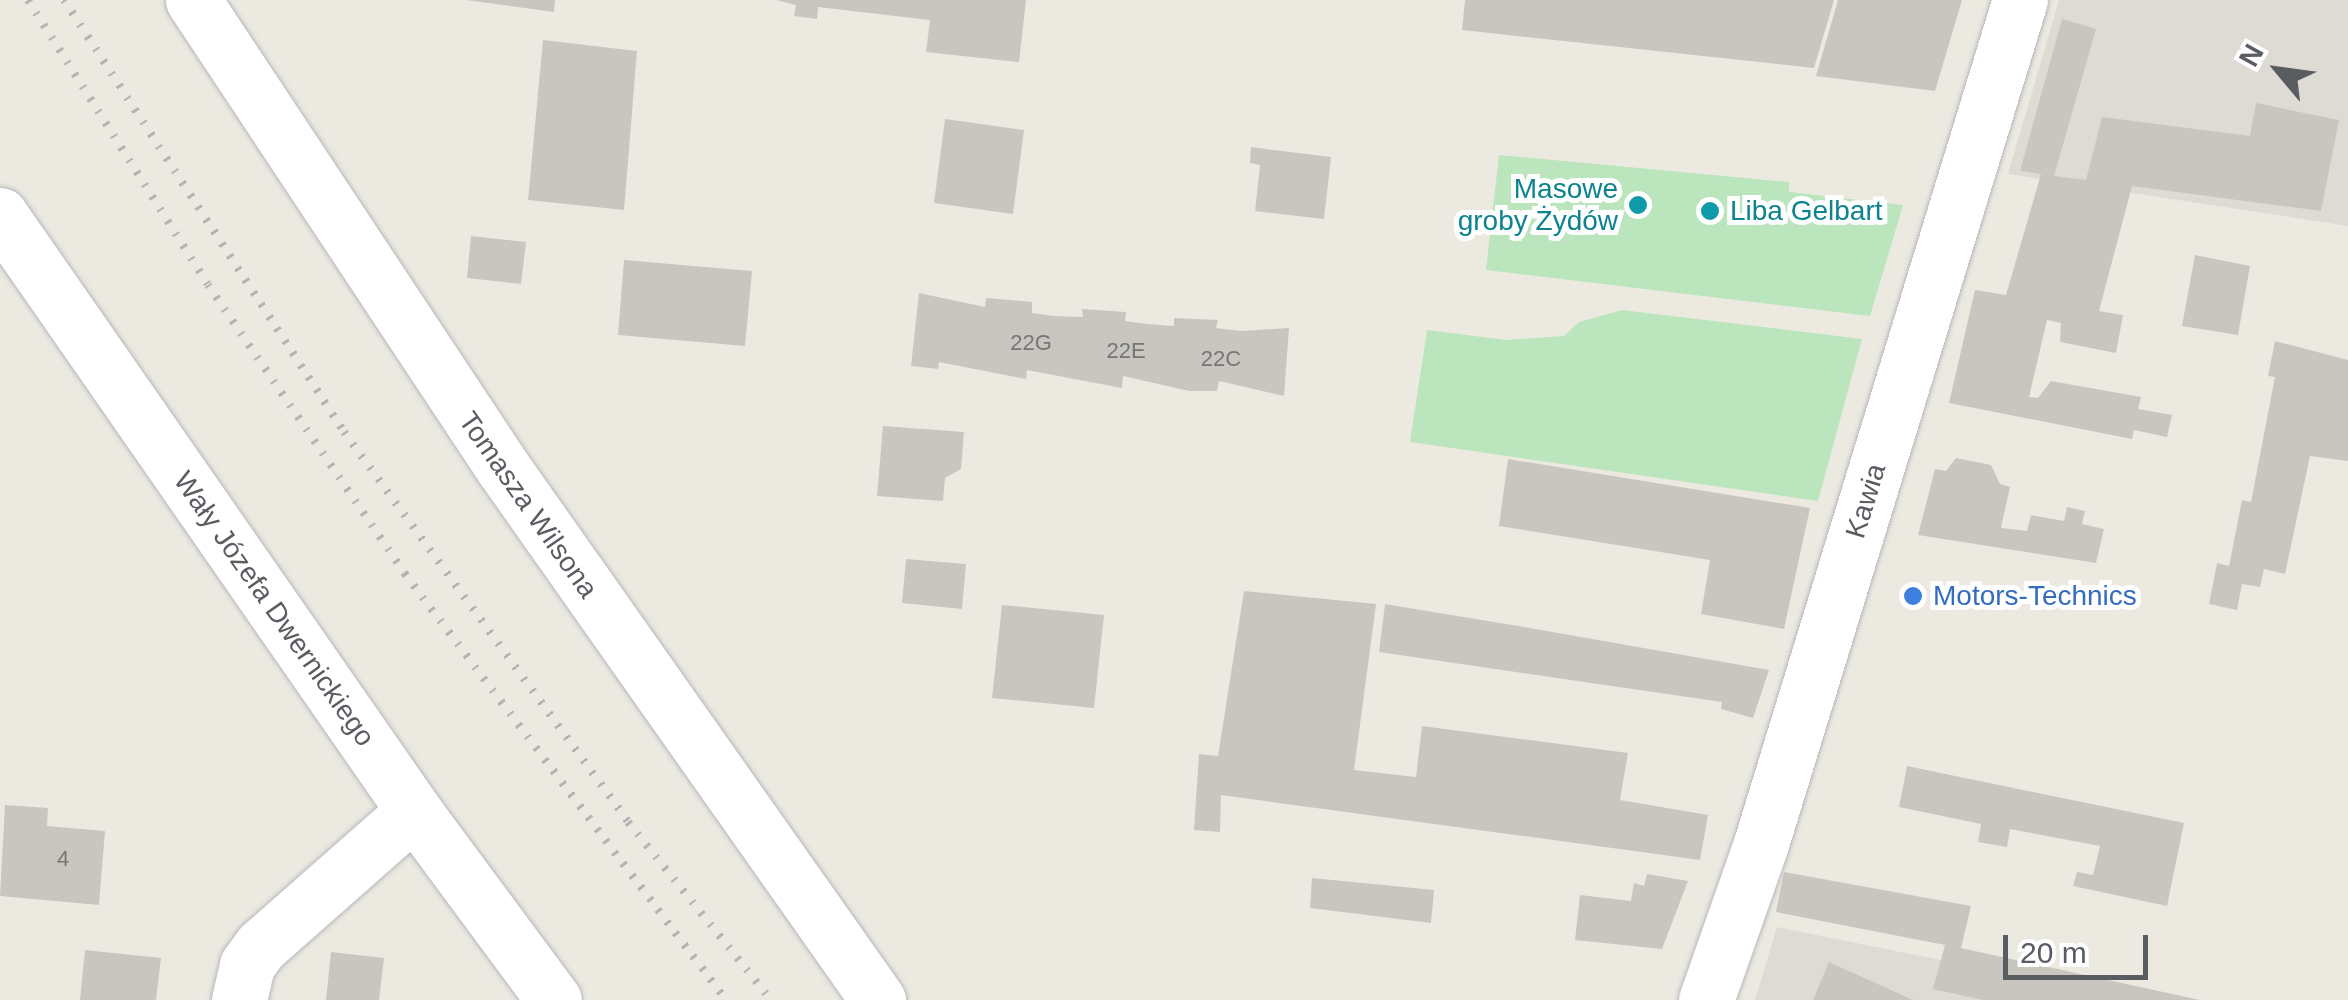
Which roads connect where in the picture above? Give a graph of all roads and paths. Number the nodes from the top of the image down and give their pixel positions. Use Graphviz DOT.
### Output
graph roads {
  1 [pos="192,0"];
  2 [pos="2020,0"];
  3 [pos="0,215"];
  4 [pos="414,811"];
  5 [pos="239,1000"];
  6 [pos="554,1000"];
  7 [pos="878,1000"];
  8 [pos="1706,1000"];
  1 -- 7 [label="street, Tomasza Wilsona"];
  2 -- 8 [label="street, Kawia"];
  3 -- 4 [label="street, Wały Józefa Dwernickiego"];
  4 -- 5 [label="street"];
  4 -- 6 [label="street, Wały Józefa Dwernickiego"];
}
